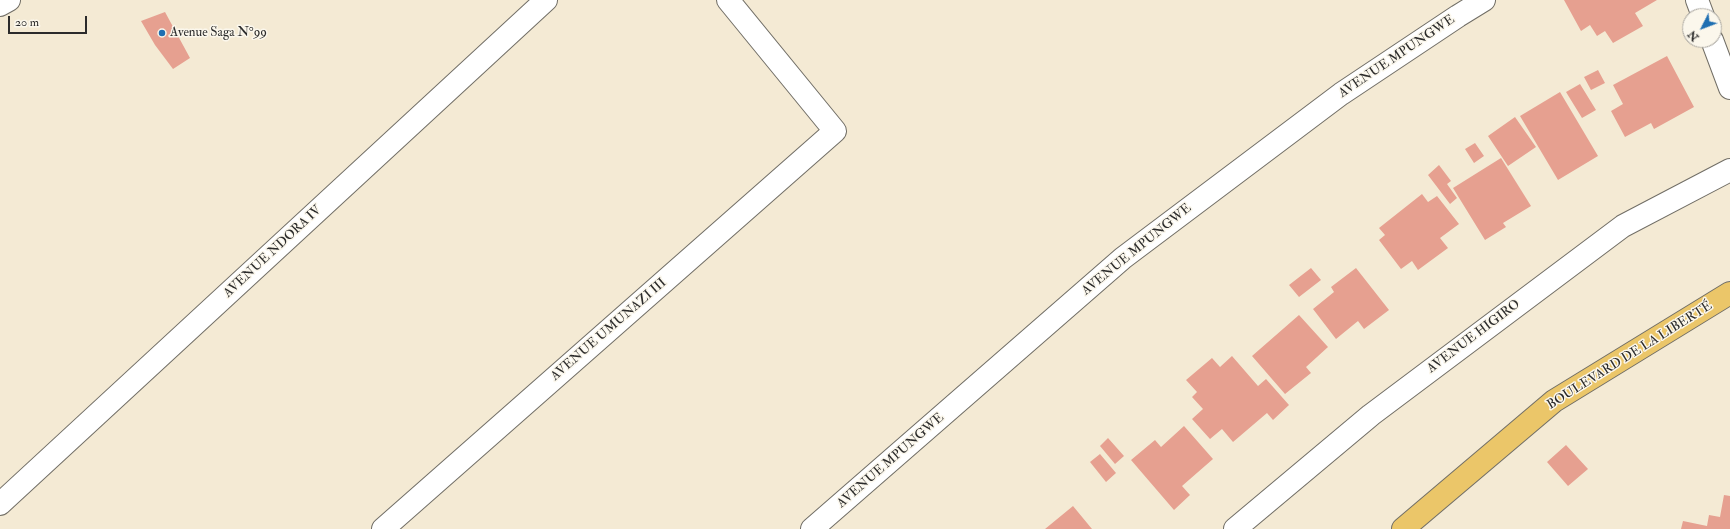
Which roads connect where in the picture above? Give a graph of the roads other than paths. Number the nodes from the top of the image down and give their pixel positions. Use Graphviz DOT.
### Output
graph roads {
  1 [pos="9,0"];
  2 [pos="546,0"];
  3 [pos="728,0"];
  4 [pos="1484,0"];
  5 [pos="0,5"];
  6 [pos="1715,48"];
  7 [pos="1730,88"];
  8 [pos="1730,170"];
  9 [pos="1730,293"];
  10 [pos="0,504"];
  11 [pos="383,529"];
  12 [pos="812,529"];
  13 [pos="1235,529"];
  14 [pos="1403,529"];
  1 -- 5 [label="street"];
  2 -- 10 [label="street, AVENUE NDORA IV"];
  3 -- 11 [label="street, AVENUE UMUNAZI III"];
  4 -- 12 [label="street, AVENUE MPUNGWE"];
  6 -- 7 [label="street"];
  8 -- 13 [label="street, AVENUE HIGIRO"];
  9 -- 14 [label="highway, BOULEVARD DE LA LIBERTÉ"];
}
